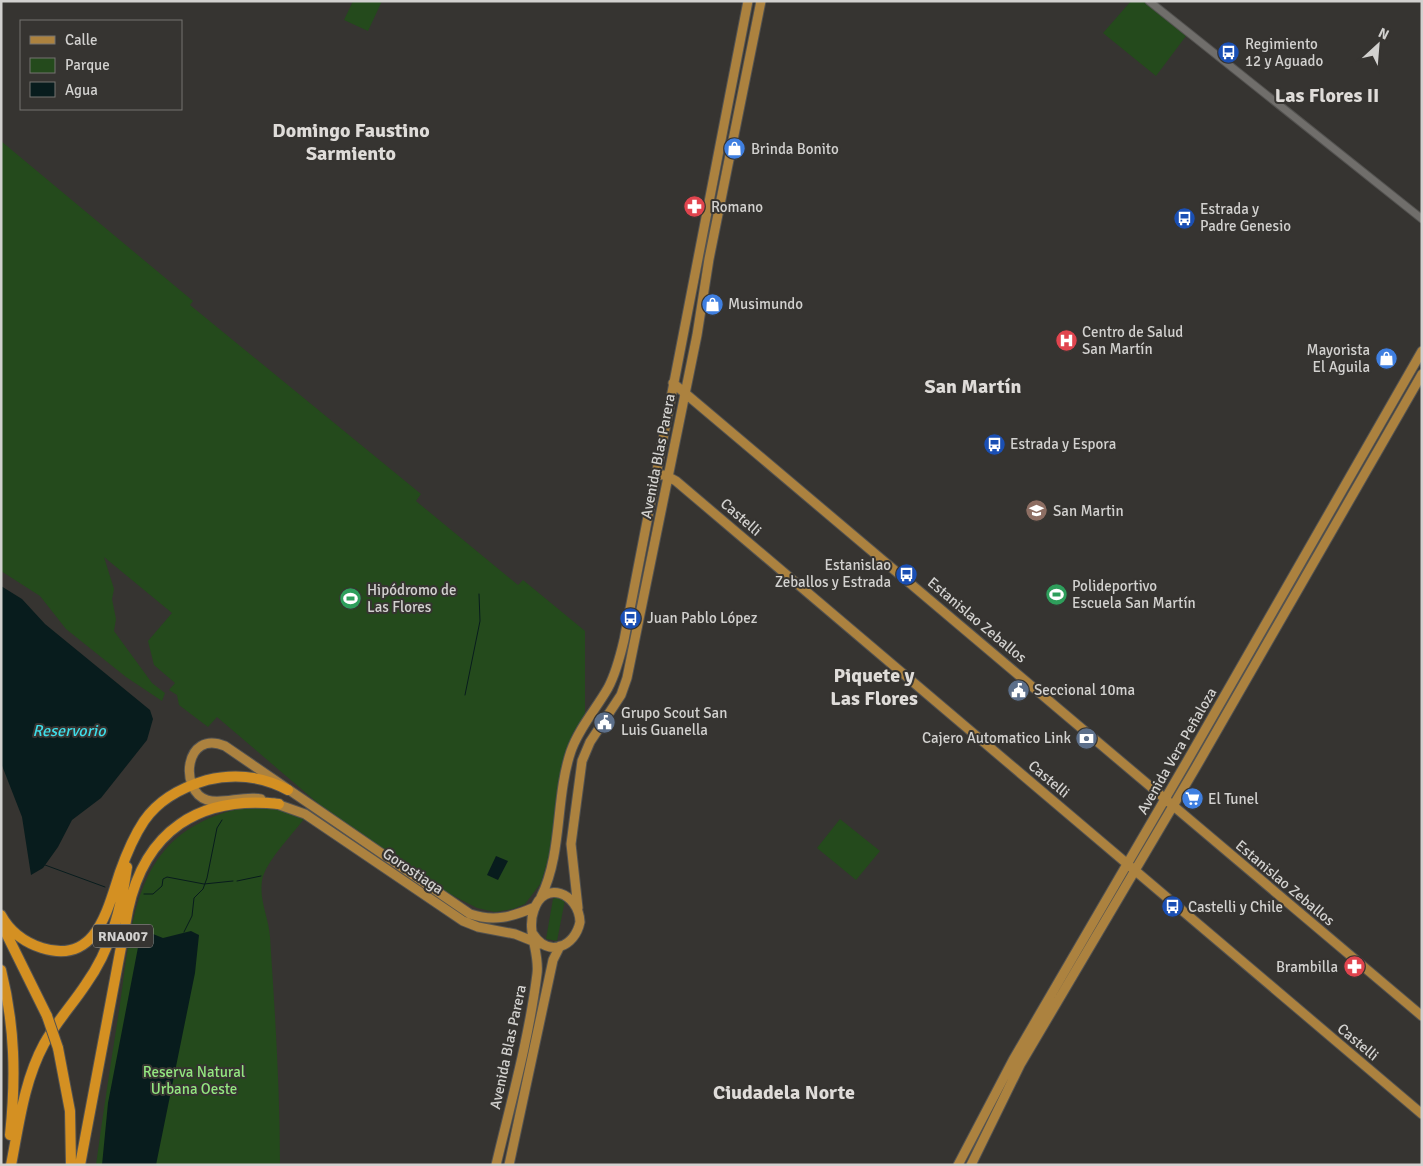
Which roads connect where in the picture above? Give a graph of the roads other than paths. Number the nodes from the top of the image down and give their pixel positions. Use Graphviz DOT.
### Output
graph roads {
  1 [pos="748,1"];
  2 [pos="761,1"];
  3 [pos="1149,1"];
  4 [pos="1422,219"];
  5 [pos="1422,351"];
  6 [pos="1422,374"];
  7 [pos="673,383"];
  8 [pos="684,391"];
  9 [pos="655,475"];
  10 [pos="668,476"];
  11 [pos="193,784"];
  12 [pos="288,790"];
  13 [pos="1165,799"];
  14 [pos="279,804"];
  15 [pos="1174,806"];
  16 [pos="131,846"];
  17 [pos="1128,864"];
  18 [pos="1135,870"];
  19 [pos="407,872"];
  20 [pos="401,880"];
  21 [pos="541,897"];
  22 [pos="534,907"];
  23 [pos="578,908"];
  24 [pos="1,915"];
  25 [pos="1,924"];
  26 [pos="535,940"];
  27 [pos="560,946"];
  28 [pos="1,970"];
  29 [pos="1422,1016"];
  30 [pos="1422,1114"];
  31 [pos="6,1165"];
  32 [pos="11,1165"];
  33 [pos="72,1165"];
  34 [pos="80,1165"];
  35 [pos="496,1165"];
  36 [pos="509,1165"];
  37 [pos="958,1165"];
  38 [pos="971,1165"];
  1 -- 7 [label="main road, Avenida Blas Parera"];
  2 -- 8 [label="main road, Avenida Blas Parera"];
  3 -- 4 [label="street"];
  5 -- 13 [label="main road, Avenida Vera Peñaloza"];
  6 -- 15 [label="main road, Avenida Vera Peñaloza"];
  7 -- 8 [label="main road, Estanislao Zeballos"];
  7 -- 9 [label="main road, Avenida Blas Parera"];
  8 -- 10 [label="main road, Avenida Blas Parera"];
  8 -- 13 [label="main road, Estanislao Zeballos"];
  9 -- 10 [label="main road"];
  9 -- 21 [label="main road, Avenida Blas Parera"];
  10 -- 17 [label="main road, Castelli"];
  10 -- 23 [label="main road, Avenida Blas Parera"];
  11 -- 12 [label="highway, RNA007"];
  11 -- 12 [label="main road, Gorostiaga"];
  11 -- 14 [label="main road, Gorostiaga"];
  11 -- 16 [label="highway, RNA007"];
  12 -- 19 [label="main road, Gorostiaga"];
  13 -- 15 [label="main road, Estanislao Zeballos"];
  13 -- 17 [label="main road, Avenida Vera Peñaloza"];
  14 -- 20 [label="main road, Gorostiaga"];
  14 -- 34 [label="highway, RNA007"];
  15 -- 18 [label="main road, Avenida Vera Peñaloza"];
  15 -- 29 [label="main road, Estanislao Zeballos"];
  16 -- 24 [label="highway"];
  16 -- 32 [label="highway, RNA007"];
  17 -- 18 [label="main road, Castelli"];
  17 -- 37 [label="main road, Avenida Vera Peñaloza"];
  18 -- 30 [label="main road, Castelli"];
  18 -- 38 [label="main road, Avenida Vera Peñaloza"];
  19 -- 20 [label="main road"];
  19 -- 22 [label="main road, Gorostiaga"];
  20 -- 26 [label="main road, Gorostiaga"];
  21 -- 22 [label="main road"];
  21 -- 23 [label="main road"];
  22 -- 26 [label="main road"];
  23 -- 27 [label="main road"];
  25 -- 33 [label="highway, bridge"];
  26 -- 27 [label="main road, Gorostiaga"];
  26 -- 35 [label="main road, Avenida Blas Parera"];
  27 -- 36 [label="main road, Avenida Blas Parera"];
  28 -- 31 [label="highway"];
}
